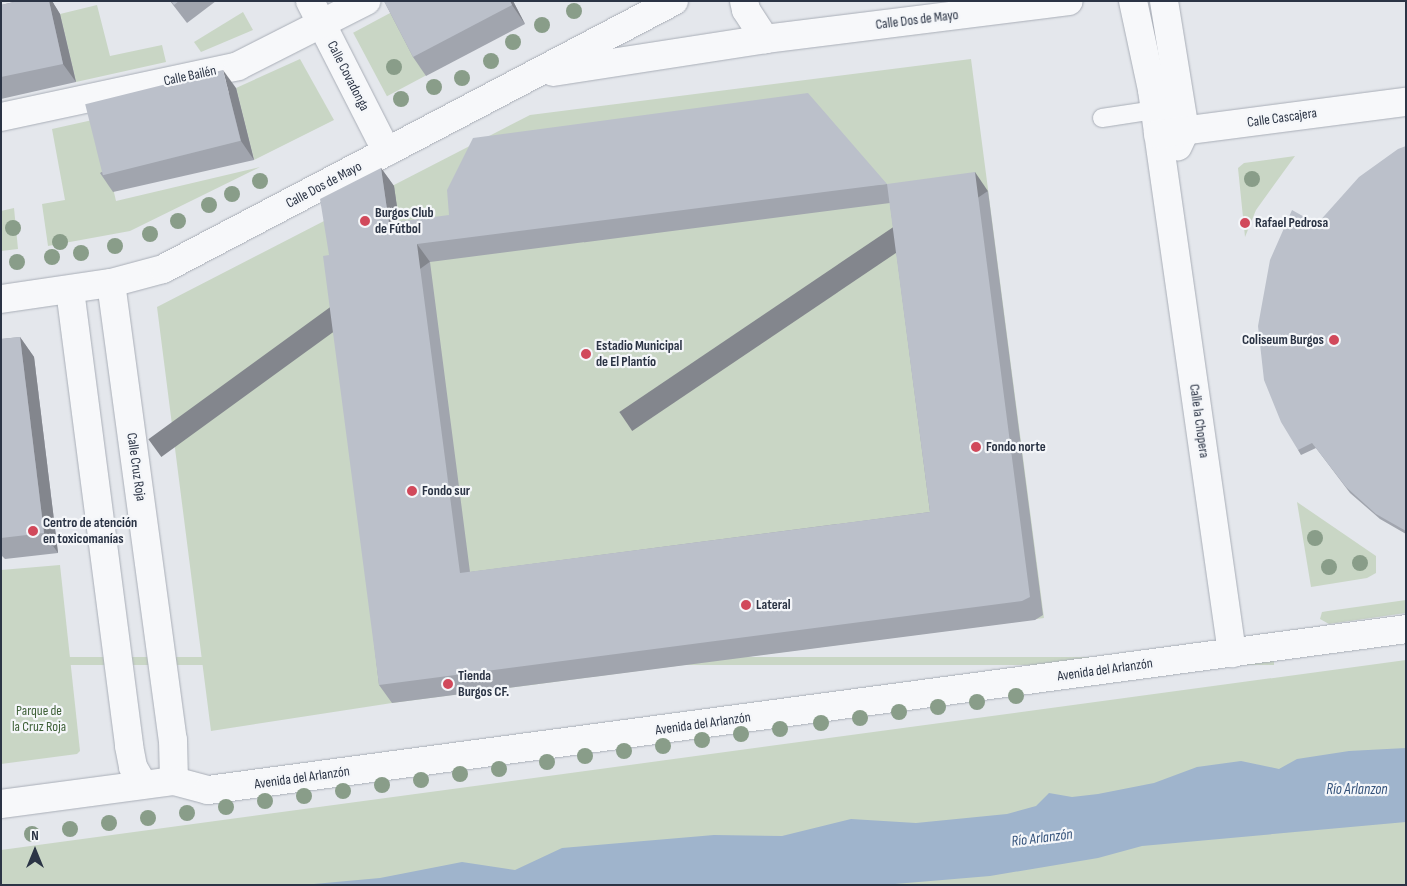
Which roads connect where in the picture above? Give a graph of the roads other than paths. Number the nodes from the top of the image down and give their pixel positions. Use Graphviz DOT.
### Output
graph roads {
  1 [pos="366,1"];
  2 [pos="674,1"];
  3 [pos="744,1"];
  4 [pos="1069,1"];
  5 [pos="1133,1"];
  6 [pos="1164,1"];
  7 [pos="316,13"];
  8 [pos="765,39"];
  9 [pos="532,76"];
  10 [pos="1406,102"];
  11 [pos="1,118"];
  12 [pos="1102,118"];
  13 [pos="1157,122"];
  14 [pos="1186,130"];
  15 [pos="387,152"];
  16 [pos="1166,190"];
  17 [pos="111,283"];
  18 [pos="70,290"];
  19 [pos="1,299"];
  20 [pos="1406,629"];
  21 [pos="1232,653"];
  22 [pos="174,781"];
  23 [pos="143,784"];
  24 [pos="1,804"];
  1 -- 7 [label="street, Calle Bailén"];
  2 -- 9 [label="street, Calle Dos de Mayo"];
  3 -- 8 [label="street"];
  4 -- 8 [label="street, Calle Dos de Mayo"];
  5 -- 13 [label="street, Calle la Chopera"];
  6 -- 14 [label="street, Calle la Chopera"];
  7 -- 11 [label="street, Calle Bailén"];
  7 -- 15 [label="street, Calle Covadonga"];
  8 -- 9 [label="street, Calle Dos de Mayo"];
  9 -- 15 [label="street, Calle Dos de Mayo"];
  10 -- 14 [label="street, Calle Cascajera"];
  12 -- 13 [label="lane"];
  13 -- 14 [label="street, Calle Cascajera"];
  13 -- 16 [label="street, Calle la Chopera"];
  14 -- 16 [label="street, Calle la Chopera"];
  15 -- 17 [label="street, Calle Dos de Mayo"];
  16 -- 21 [label="street, Calle la Chopera"];
  17 -- 18 [label="street"];
  17 -- 22 [label="street, Calle Cruz Roja"];
  18 -- 19 [label="street"];
  18 -- 23 [label="street"];
  20 -- 21 [label="street, Avenida del Arlanzón"];
  21 -- 22 [label="street, Avenida del Arlanzón"];
  22 -- 23 [label="street, Avenida del Arlanzón"];
  23 -- 24 [label="street, Avenida del Arlanzón"];
}
